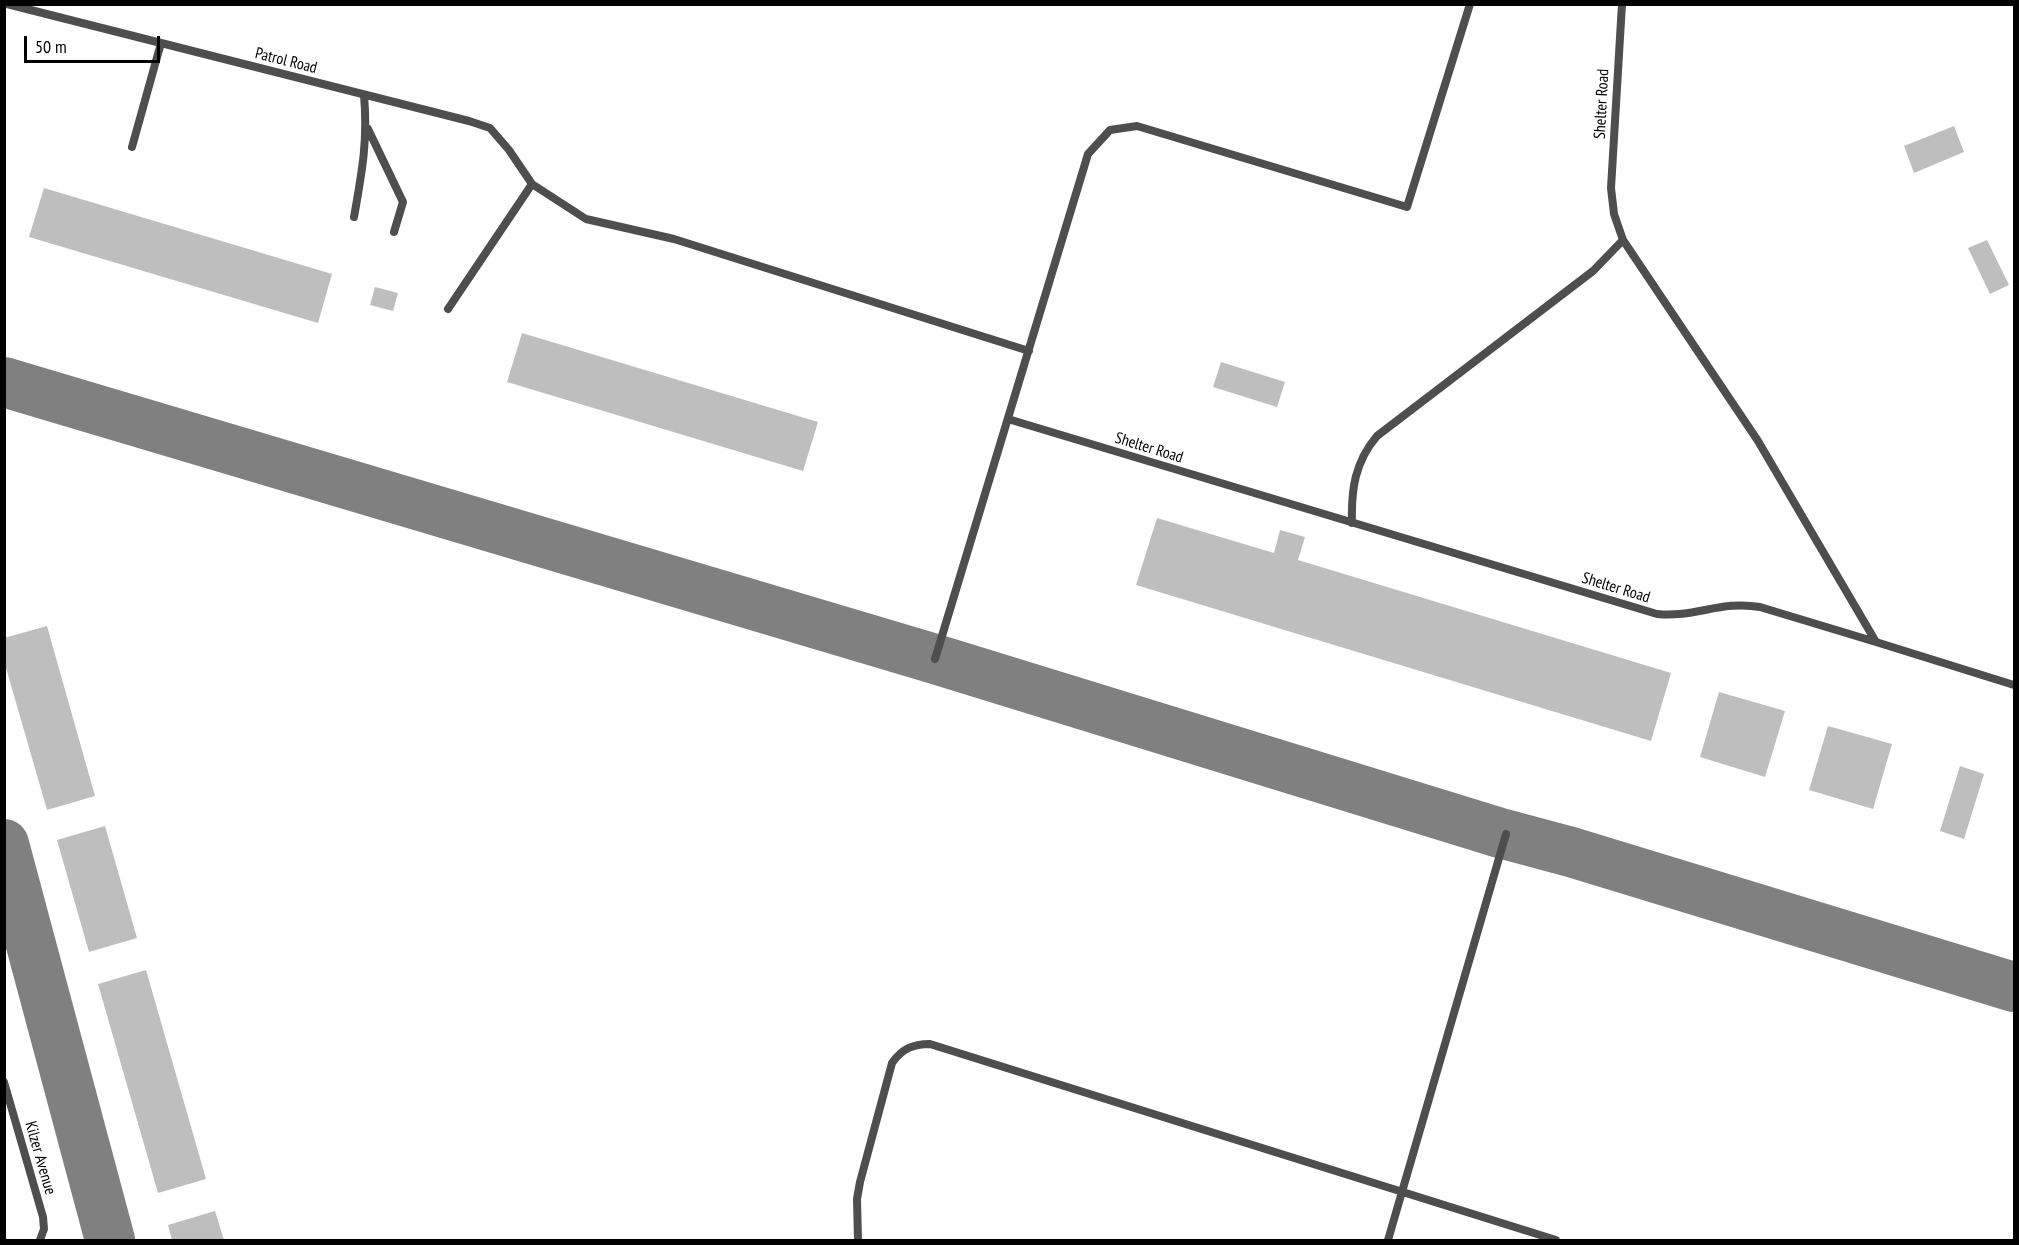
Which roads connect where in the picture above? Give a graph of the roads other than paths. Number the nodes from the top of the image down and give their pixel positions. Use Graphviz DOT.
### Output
graph roads {
  1 [pos="7,4"];
  2 [pos="1470,4"];
  3 [pos="1622,4"];
  4 [pos="161,44"];
  5 [pos="364,95"];
  6 [pos="367,127"];
  7 [pos="132,147"];
  8 [pos="532,184"];
  9 [pos="354,217"];
  10 [pos="394,232"];
  11 [pos="1623,240"];
  12 [pos="448,309"];
  13 [pos="1029,351"];
  14 [pos="1008,419"];
  15 [pos="1352,523"];
  16 [pos="1876,642"];
  17 [pos="935,659"];
  18 [pos="2014,685"];
  19 [pos="1506,834"];
  20 [pos="4,1082"];
  21 [pos="1403,1192"];
  22 [pos="40,1240"];
  23 [pos="858,1240"];
  24 [pos="1388,1240"];
  25 [pos="1556,1240"];
  1 -- 4 [label="lane, Patrol Road"];
  2 -- 13 [label="lane"];
  3 -- 11 [label="lane, Shelter Road"];
  4 -- 5 [label="lane, Patrol Road"];
  4 -- 7 [label="lane"];
  5 -- 6 [label="lane"];
  5 -- 8 [label="lane, Patrol Road"];
  6 -- 9 [label="lane"];
  6 -- 10 [label="lane"];
  8 -- 12 [label="lane"];
  8 -- 13 [label="lane"];
  11 -- 15 [label="lane"];
  11 -- 16 [label="lane, Shelter Road"];
  13 -- 14 [label="lane"];
  14 -- 15 [label="lane, Shelter Road"];
  14 -- 17 [label="lane"];
  15 -- 16 [label="lane, Shelter Road"];
  16 -- 18 [label="lane, Shelter Road"];
  19 -- 21 [label="lane"];
  20 -- 22 [label="lane, Kilzer Avenue"];
  21 -- 23 [label="lane"];
  21 -- 24 [label="lane"];
  21 -- 25 [label="lane"];
}
